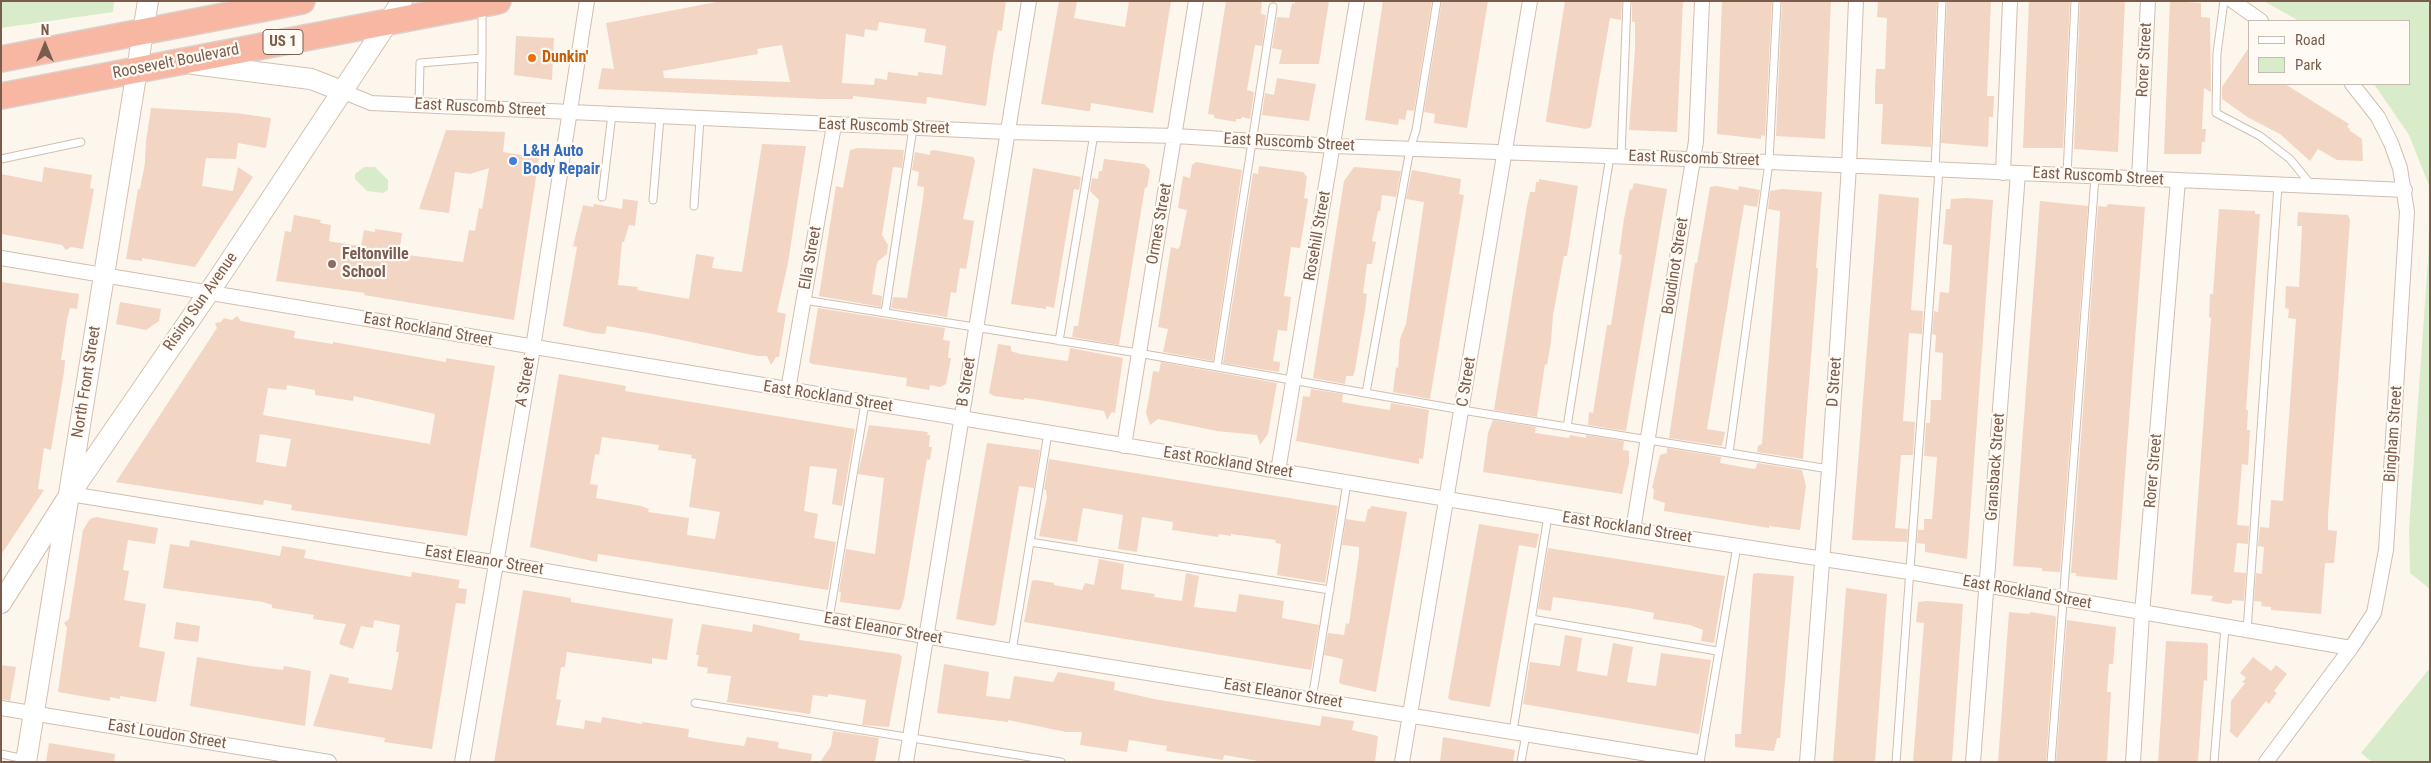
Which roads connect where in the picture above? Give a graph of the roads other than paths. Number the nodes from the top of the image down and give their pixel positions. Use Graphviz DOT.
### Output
graph roads {
  1 [pos="148,1"];
  2 [pos="302,1"];
  3 [pos="402,1"];
  4 [pos="587,1"];
  5 [pos="1029,1"];
  6 [pos="1196,1"];
  7 [pos="1357,1"];
  8 [pos="1437,1"];
  9 [pos="1530,1"];
  10 [pos="1627,1"];
  11 [pos="1702,1"];
  12 [pos="1777,1"];
  13 [pos="1856,1"];
  14 [pos="1942,1"];
  15 [pos="2010,1"];
  16 [pos="2075,1"];
  17 [pos="2148,1"];
  18 [pos="2224,1"];
  19 [pos="2233,1"];
  20 [pos="490,3"];
  21 [pos="1273,7"];
  22 [pos="2260,20"];
  23 [pos="388,22"];
  24 [pos="143,32"];
  25 [pos="1,58"];
  26 [pos="482,58"];
  27 [pos="178,62"];
  28 [pos="137,70"];
  29 [pos="1,85"];
  30 [pos="2353,85"];
  31 [pos="46,87"];
  32 [pos="342,92"];
  33 [pos="1,96"];
  34 [pos="419,105"];
  35 [pos="481,108"];
  36 [pos="570,112"];
  37 [pos="612,114"];
  38 [pos="660,117"];
  39 [pos="700,119"];
  40 [pos="834,125"];
  41 [pos="913,128"];
  42 [pos="1007,132"];
  43 [pos="1094,134"];
  44 [pos="1176,136"];
  45 [pos="1252,140"];
  46 [pos="81,142"];
  47 [pos="1334,146"];
  48 [pos="1410,149"];
  49 [pos="1505,152"];
  50 [pos="1616,156"];
  51 [pos="1,158"];
  52 [pos="1693,159"];
  53 [pos="1769,162"];
  54 [pos="1849,166"];
  55 [pos="1937,170"];
  56 [pos="2003,173"];
  57 [pos="2018,173"];
  58 [pos="2067,176"];
  59 [pos="2095,177"];
  60 [pos="2139,179"];
  61 [pos="2178,180"];
  62 [pos="2278,185"];
  63 [pos="2313,186"];
  64 [pos="2406,190"];
  65 [pos="602,197"];
  66 [pos="653,200"];
  67 [pos="694,206"];
  68 [pos="1,258"];
  69 [pos="104,275"];
  70 [pos="208,292"];
  71 [pos="804,300"];
  72 [pos="885,314"];
  73 [pos="976,328"];
  74 [pos="1059,341"];
  75 [pos="532,348"];
  76 [pos="1138,353"];
  77 [pos="1217,367"];
  78 [pos="1292,380"];
  79 [pos="788,390"];
  80 [pos="1366,393"];
  81 [pos="865,403"];
  82 [pos="1462,410"];
  83 [pos="961,419"];
  84 [pos="1568,427"];
  85 [pos="1048,433"];
  86 [pos="1648,440"];
  87 [pos="1124,446"];
  88 [pos="1729,453"];
  89 [pos="1829,468"];
  90 [pos="1278,471"];
  91 [pos="1347,483"];
  92 [pos="70,494"];
  93 [pos="1447,499"];
  94 [pos="1548,516"];
  95 [pos="1633,530"];
  96 [pos="1030,542"];
  97 [pos="1737,546"];
  98 [pos="1822,558"];
  99 [pos="494,562"];
  100 [pos="1909,572"];
  101 [pos="1986,586"];
  102 [pos="1330,590"];
  103 [pos="2064,600"];
  104 [pos="1,604"];
  105 [pos="2142,614"];
  106 [pos="1531,619"];
  107 [pos="829,620"];
  108 [pos="2225,627"];
  109 [pos="2247,631"];
  110 [pos="926,636"];
  111 [pos="2351,648"];
  112 [pos="1012,651"];
  113 [pos="1718,651"];
  114 [pos="1312,699"];
  115 [pos="695,703"];
  116 [pos="1,708"];
  117 [pos="34,713"];
  118 [pos="1411,714"];
  119 [pos="1519,732"];
  120 [pos="909,736"];
  121 [pos="1,754"];
  122 [pos="26,760"];
  123 [pos="330,762"];
  124 [pos="462,762"];
  125 [pos="906,762"];
  126 [pos="1061,762"];
  127 [pos="1402,762"];
  128 [pos="1521,762"];
  129 [pos="1699,762"];
  130 [pos="1807,762"];
  131 [pos="1896,762"];
  132 [pos="1973,762"];
  133 [pos="2051,762"];
  134 [pos="2133,762"];
  135 [pos="2214,762"];
  136 [pos="2266,762"];
  1 -- 24 [label="street, North Front Street"];
  2 -- 24 [label="highway, US 1"];
  3 -- 23 [label="street, Rising Sun Avenue"];
  4 -- 36 [label="street, A Street"];
  5 -- 42 [label="street, B Street"];
  6 -- 44 [label="street, Ormes Street"];
  7 -- 47 [label="street, Rosehill Street"];
  8 -- 48 [label="lane"];
  9 -- 49 [label="street, C Street"];
  10 -- 50 [label="lane"];
  11 -- 52 [label="street, Boudinot Street"];
  12 -- 53 [label="lane"];
  13 -- 54 [label="street, D Street"];
  14 -- 55 [label="lane"];
  15 -- 56 [label="street"];
  16 -- 58 [label="lane"];
  17 -- 60 [label="street, Rorer Street"];
  18 -- 63 [label="lane"];
  19 -- 22 [label="street"];
  20 -- 23 [label="highway, Roosevelt Boulevard / US 1"];
  20 -- 26 [label="lane"];
  21 -- 45 [label="lane"];
  23 -- 27 [label="highway, Roosevelt Boulevard / US 1"];
  23 -- 32 [label="street, Rising Sun Avenue"];
  24 -- 25 [label="highway, US 1"];
  24 -- 28 [label="street, North Front Street"];
  26 -- 34 [label="lane"];
  26 -- 35 [label="lane"];
  27 -- 28 [label="highway, Roosevelt Boulevard / US 1"];
  27 -- 32 [label="street, East Ruscomb Street"];
  28 -- 31 [label="highway, Roosevelt Boulevard / US 1"];
  28 -- 69 [label="street, North Front Street"];
  29 -- 31 [label="highway"];
  30 -- 64 [label="street, Bingham Street"];
  31 -- 33 [label="highway, Roosevelt Boulevard / US 1"];
  32 -- 34 [label="street, East Ruscomb Street"];
  32 -- 70 [label="street, Rising Sun Avenue"];
  34 -- 35 [label="street, East Ruscomb Street"];
  35 -- 36 [label="street, East Ruscomb Street"];
  36 -- 37 [label="street, East Ruscomb Street"];
  36 -- 75 [label="street, A Street"];
  37 -- 38 [label="street, East Ruscomb Street"];
  37 -- 65 [label="lane"];
  38 -- 39 [label="street, East Ruscomb Street"];
  38 -- 66 [label="lane"];
  39 -- 40 [label="street, East Ruscomb Street"];
  39 -- 67 [label="lane"];
  40 -- 41 [label="street, East Ruscomb Street"];
  40 -- 71 [label="street, Ella Street"];
  41 -- 42 [label="street, East Ruscomb Street"];
  41 -- 72 [label="lane"];
  42 -- 43 [label="street, East Ruscomb Street"];
  42 -- 73 [label="street, B Street"];
  43 -- 44 [label="street, East Ruscomb Street"];
  43 -- 74 [label="lane"];
  44 -- 45 [label="street, East Ruscomb Street"];
  44 -- 76 [label="street, Ormes Street"];
  45 -- 47 [label="street, East Ruscomb Street"];
  45 -- 77 [label="lane"];
  46 -- 51 [label="lane"];
  47 -- 48 [label="street, East Ruscomb Street"];
  47 -- 78 [label="street, Rosehill Street"];
  48 -- 49 [label="street, East Ruscomb Street"];
  48 -- 80 [label="lane"];
  49 -- 50 [label="street, East Ruscomb Street"];
  49 -- 82 [label="street, C Street"];
  50 -- 52 [label="street, East Ruscomb Street"];
  50 -- 84 [label="lane"];
  52 -- 53 [label="street, East Ruscomb Street"];
  52 -- 86 [label="street, Boudinot Street"];
  53 -- 54 [label="street, East Ruscomb Street"];
  53 -- 88 [label="lane"];
  54 -- 55 [label="street, East Ruscomb Street"];
  54 -- 89 [label="street, D Street"];
  55 -- 56 [label="street, East Ruscomb Street"];
  55 -- 100 [label="lane"];
  56 -- 57 [label="street, East Ruscomb Street"];
  57 -- 58 [label="street, East Ruscomb Street"];
  57 -- 101 [label="street, Gransback Street"];
  58 -- 59 [label="street, East Ruscomb Street"];
  59 -- 60 [label="street, East Ruscomb Street"];
  59 -- 103 [label="lane"];
  60 -- 61 [label="street, East Ruscomb Street"];
  61 -- 62 [label="street, East Ruscomb Street"];
  61 -- 105 [label="street, Rorer Street"];
  62 -- 63 [label="street, East Ruscomb Street"];
  62 -- 109 [label="lane"];
  63 -- 64 [label="street, East Ruscomb Street"];
  64 -- 111 [label="street, Bingham Street"];
  68 -- 69 [label="street, East Rockland Street"];
  69 -- 70 [label="street, East Rockland Street"];
  69 -- 92 [label="street, North Front Street"];
  70 -- 75 [label="street, East Rockland Street"];
  70 -- 92 [label="street, Rising Sun Avenue"];
  71 -- 72 [label="lane"];
  71 -- 79 [label="street, Ella Street"];
  72 -- 73 [label="lane"];
  73 -- 74 [label="lane"];
  73 -- 83 [label="street, B Street"];
  74 -- 76 [label="lane"];
  75 -- 79 [label="street, East Rockland Street"];
  75 -- 99 [label="street, A Street"];
  76 -- 77 [label="lane"];
  76 -- 87 [label="street, Ormes Street"];
  77 -- 78 [label="lane"];
  78 -- 80 [label="lane"];
  78 -- 90 [label="street, Rosehill Street"];
  79 -- 81 [label="street, East Rockland Street"];
  80 -- 82 [label="lane"];
  81 -- 83 [label="street, East Rockland Street"];
  81 -- 107 [label="lane"];
  82 -- 84 [label="lane"];
  82 -- 93 [label="street, C Street"];
  83 -- 85 [label="street, East Rockland Street"];
  83 -- 110 [label="street, B Street"];
  84 -- 86 [label="lane"];
  85 -- 87 [label="street, East Rockland Street"];
  85 -- 96 [label="lane"];
  86 -- 88 [label="lane"];
  86 -- 95 [label="street, Boudinot Street"];
  87 -- 90 [label="street, East Rockland Street"];
  88 -- 89 [label="lane"];
  89 -- 98 [label="street, D Street"];
  90 -- 91 [label="street, East Rockland Street"];
  91 -- 93 [label="street, East Rockland Street"];
  91 -- 102 [label="lane"];
  92 -- 99 [label="street, East Eleanor Street"];
  92 -- 104 [label="street, Rising Sun Avenue"];
  92 -- 117 [label="street, North Front Street"];
  93 -- 94 [label="street, East Rockland Street"];
  93 -- 118 [label="street, C Street"];
  94 -- 95 [label="street, East Rockland Street"];
  94 -- 106 [label="lane"];
  95 -- 97 [label="street, East Rockland Street"];
  96 -- 102 [label="lane"];
  96 -- 112 [label="lane"];
  97 -- 98 [label="street, East Rockland Street"];
  97 -- 113 [label="lane"];
  98 -- 100 [label="street, East Rockland Street"];
  98 -- 130 [label="street, D Street"];
  99 -- 107 [label="street, East Eleanor Street"];
  99 -- 124 [label="street, A Street"];
  100 -- 101 [label="street, East Rockland Street"];
  100 -- 131 [label="lane"];
  101 -- 103 [label="street, East Rockland Street"];
  101 -- 132 [label="street, Gransback Street"];
  102 -- 114 [label="lane"];
  103 -- 105 [label="street, East Rockland Street"];
  103 -- 133 [label="lane"];
  105 -- 108 [label="street, East Rockland Street"];
  105 -- 134 [label="street, Rorer Street"];
  106 -- 113 [label="lane"];
  106 -- 119 [label="lane"];
  107 -- 110 [label="street, East Eleanor Street"];
  108 -- 109 [label="street, East Rockland Street"];
  108 -- 135 [label="lane"];
  109 -- 111 [label="street, East Rockland Street"];
  110 -- 112 [label="street, East Eleanor Street"];
  110 -- 120 [label="street, B Street"];
  111 -- 136 [label="street, Bingham Street"];
  112 -- 114 [label="street, East Eleanor Street"];
  113 -- 129 [label="lane"];
  114 -- 118 [label="street, East Eleanor Street"];
  115 -- 120 [label="lane"];
  116 -- 117 [label="street, East Loudon Street"];
  117 -- 122 [label="street, North Front Street"];
  117 -- 123 [label="street, East Loudon Street"];
  118 -- 119 [label="street, East Eleanor Street"];
  118 -- 127 [label="street, C Street"];
  119 -- 128 [label="lane"];
  119 -- 129 [label="street, East Eleanor Street"];
  120 -- 125 [label="street, B Street"];
  120 -- 126 [label="lane"];
  121 -- 122 [label="lane"];
}
